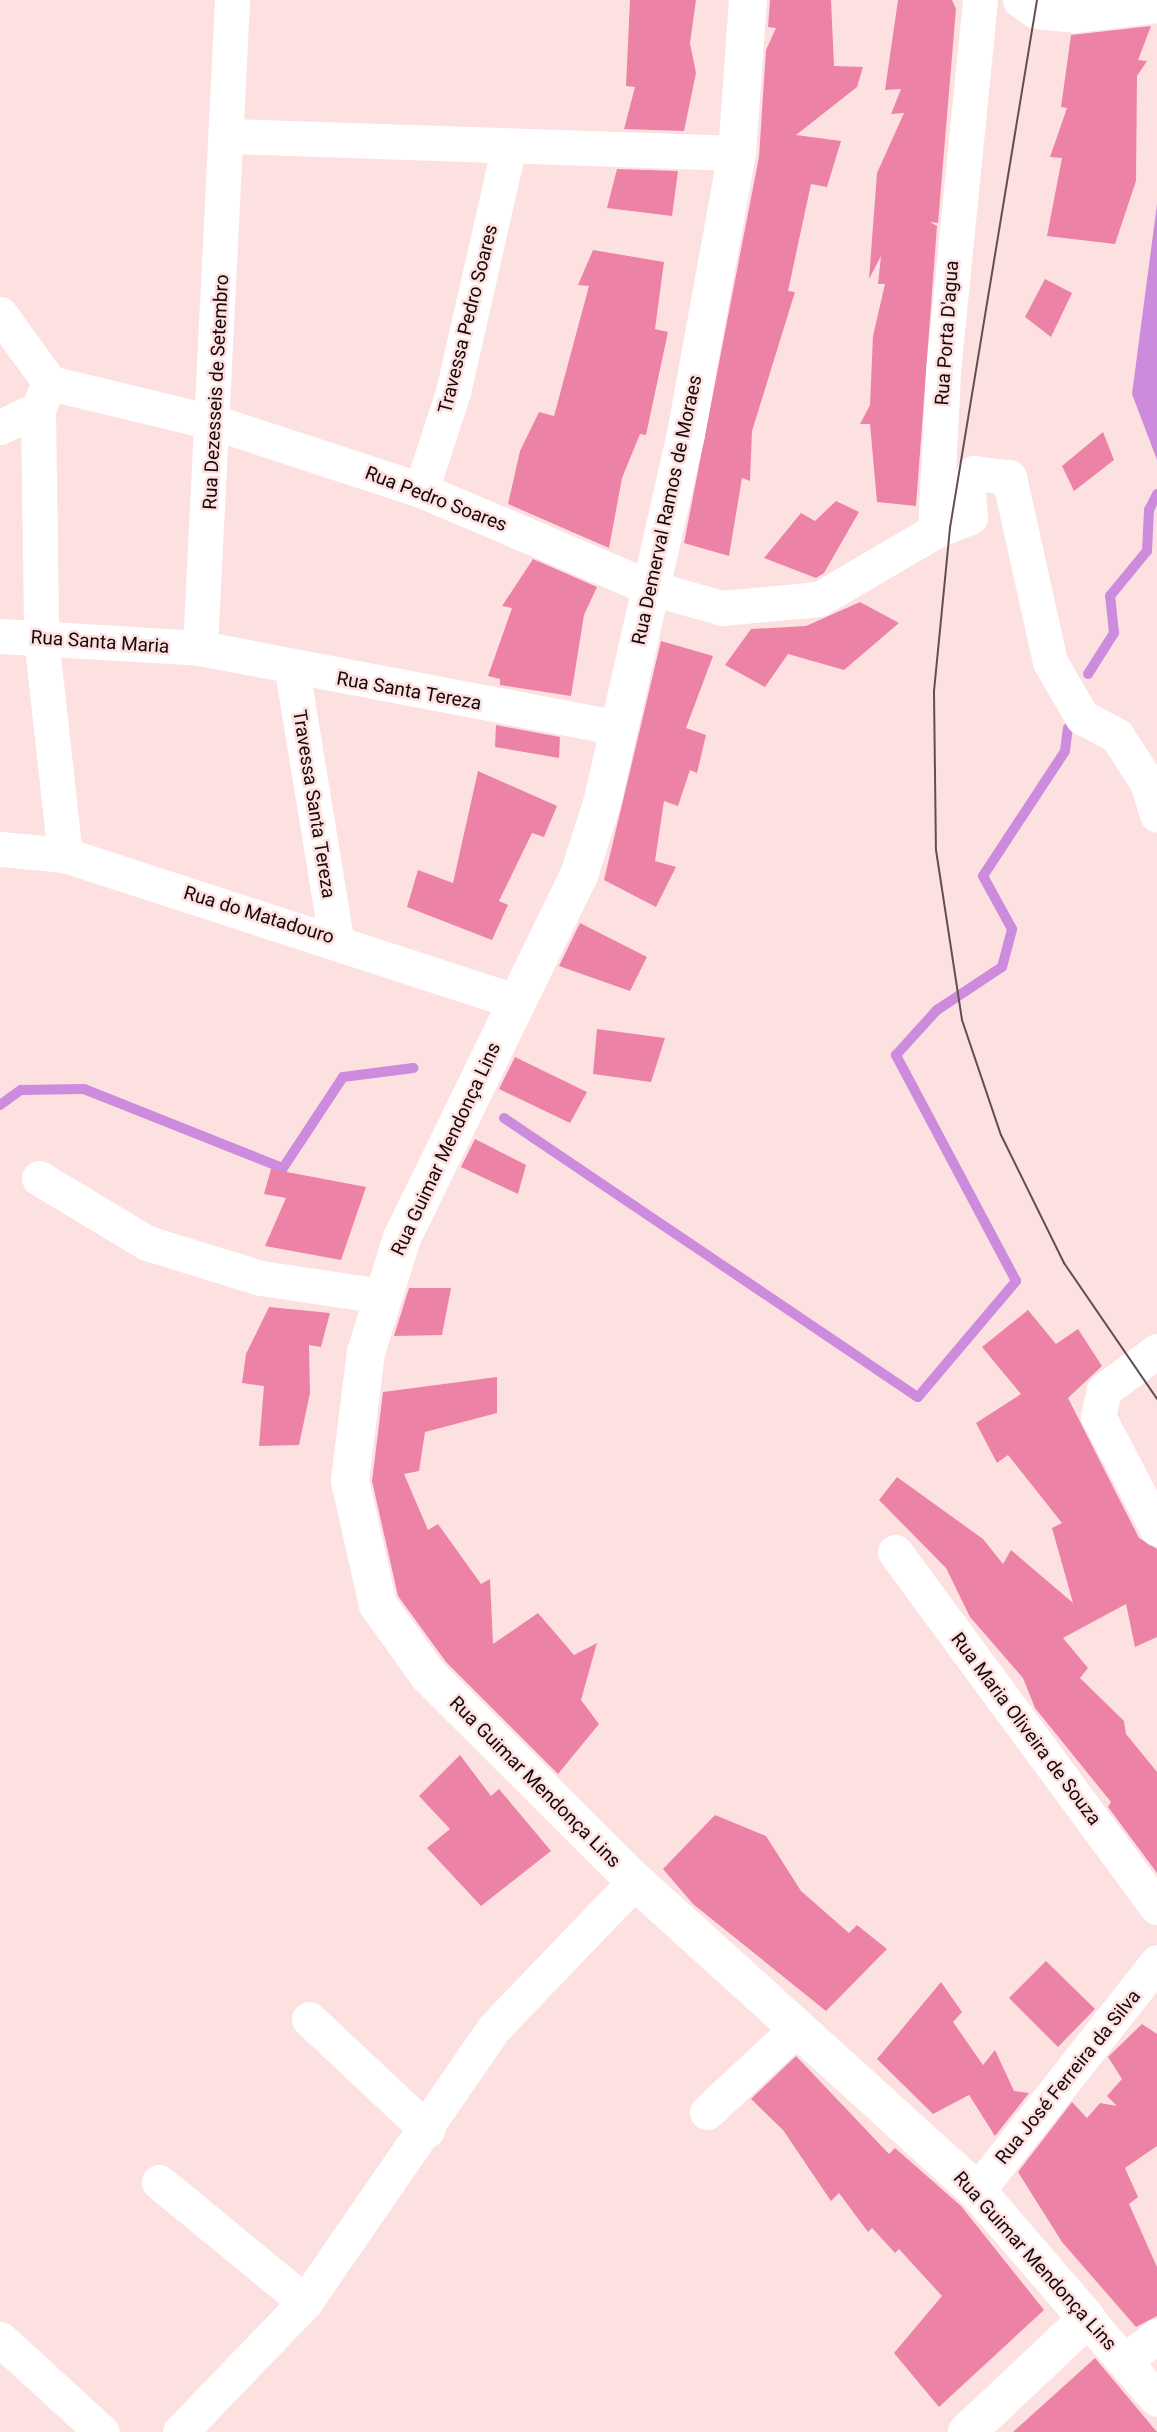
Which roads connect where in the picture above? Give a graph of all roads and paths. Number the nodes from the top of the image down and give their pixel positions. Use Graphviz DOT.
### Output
graph roads {
  1 [pos="232,0"];
  2 [pos="748,0"];
  3 [pos="980,0"];
  4 [pos="1020,0"];
  5 [pos="1157,5"];
  6 [pos="230,136"];
  7 [pos="509,146"];
  8 [pos="737,153"];
  9 [pos="0,314"];
  10 [pos="44,396"];
  11 [pos="216,423"];
  12 [pos="0,427"];
  13 [pos="421,490"];
  14 [pos="935,531"];
  15 [pos="651,588"];
  16 [pos="0,636"];
  17 [pos="41,638"];
  18 [pos="200,648"];
  19 [pos="292,670"];
  20 [pos="618,728"];
  21 [pos="1157,815"];
  22 [pos="0,849"];
  23 [pos="65,855"];
  24 [pos="336,939"];
  25 [pos="514,1001"];
  26 [pos="39,1178"];
  27 [pos="382,1296"];
  28 [pos="1157,1351"];
  29 [pos="1157,1529"];
  30 [pos="895,1552"];
  31 [pos="635,1881"];
  32 [pos="1157,1906"];
  33 [pos="1157,1962"];
  34 [pos="1146,2006"];
  35 [pos="309,2020"];
  36 [pos="798,2027"];
  37 [pos="707,2112"];
  38 [pos="427,2130"];
  39 [pos="159,2182"];
  40 [pos="977,2191"];
  41 [pos="305,2302"];
  42 [pos="1087,2319"];
  43 [pos="1157,2336"];
  44 [pos="0,2339"];
  45 [pos="1125,2360"];
  46 [pos="1157,2399"];
  47 [pos="102,2432"];
  48 [pos="180,2432"];
  49 [pos="967,2432"];
  1 -- 6 [label="street, Rua Dezesseis de Setembro"];
  2 -- 8 [label="street, Rua Demerval Ramos de Moraes"];
  3 -- 14 [label="street, Rua Porta D'agua"];
  4 -- 5 [label="street"];
  6 -- 7 [label="street"];
  6 -- 11 [label="street, Rua Dezesseis de Setembro"];
  7 -- 8 [label="street"];
  7 -- 13 [label="street, Travessa Pedro Soares"];
  8 -- 15 [label="street, Rua Demerval Ramos de Moraes"];
  9 -- 10 [label="street"];
  10 -- 11 [label="street, Rua Pedro Soares"];
  10 -- 12 [label="street"];
  10 -- 17 [label="street"];
  11 -- 13 [label="street, Rua Pedro Soares"];
  11 -- 18 [label="street, Rua Dezesseis de Setembro"];
  13 -- 15 [label="street, Rua Pedro Soares"];
  14 -- 15 [label="street, Rua Pedro Soares"];
  14 -- 21 [label="street"];
  15 -- 20 [label="street, Rua Demerval Ramos de Moraes"];
  16 -- 17 [label="street, Rua Santa Maria"];
  17 -- 18 [label="street, Rua Santa Maria"];
  17 -- 23 [label="street"];
  18 -- 19 [label="street, Rua Santa Tereza"];
  19 -- 20 [label="street, Rua Santa Tereza"];
  19 -- 24 [label="street, Travessa Santa Tereza"];
  20 -- 25 [label="street, Rua Demerval Ramos de Moraes"];
  22 -- 23 [label="street, Rua do Matadouro"];
  23 -- 24 [label="street, Rua do Matadouro"];
  24 -- 25 [label="street, Rua do Matadouro"];
  25 -- 27 [label="street, Rua Guimar Mendonça Lins"];
  26 -- 27 [label="street"];
  27 -- 31 [label="street, Rua Guimar Mendonça Lins"];
  28 -- 29 [label="street"];
  30 -- 32 [label="street, Rua Maria Oliveira de Souza"];
  31 -- 36 [label="street, Rua Guimar Mendonça Lins"];
  31 -- 38 [label="street"];
  33 -- 34 [label="street, Rua José Ferreira da Silva"];
  34 -- 40 [label="street, Rua José Ferreira da Silva"];
  35 -- 38 [label="street"];
  36 -- 37 [label="street"];
  36 -- 40 [label="street, Rua Guimar Mendonça Lins"];
  38 -- 41 [label="street"];
  39 -- 41 [label="street"];
  40 -- 42 [label="street, Rua Guimar Mendonça Lins"];
  41 -- 48 [label="street"];
  42 -- 45 [label="street, Rua Guimar Mendonça Lins"];
  42 -- 49 [label="street"];
  43 -- 45 [label="street"];
  44 -- 47 [label="street"];
  45 -- 46 [label="street, Rua Guimar Mendonça Lins"];
}
